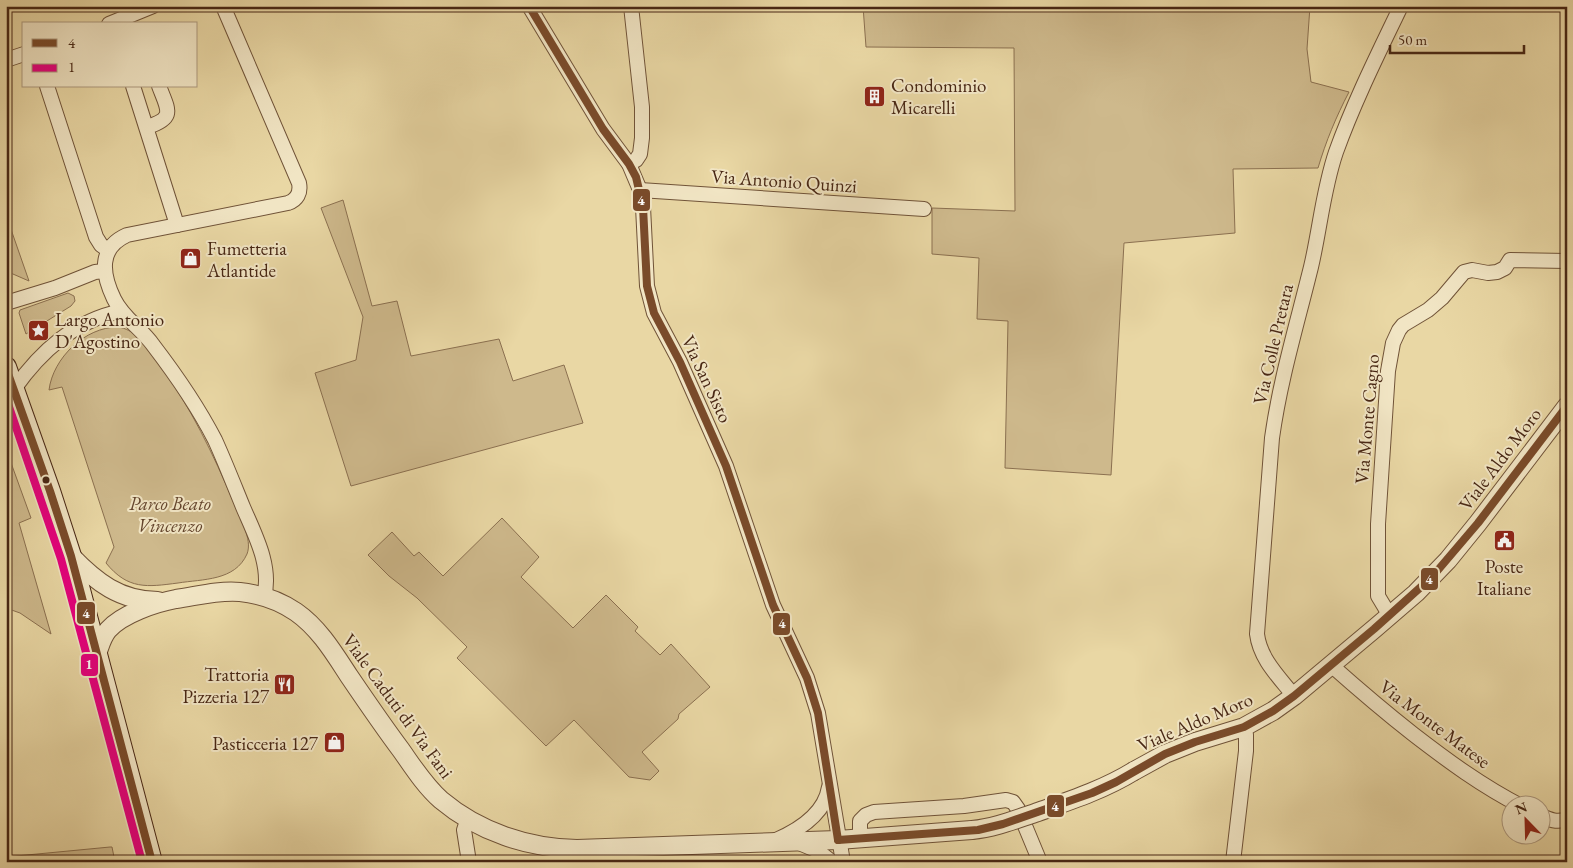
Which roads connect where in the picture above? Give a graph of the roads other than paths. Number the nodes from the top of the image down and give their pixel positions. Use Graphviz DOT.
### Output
graph roads {
  1 [pos="153,6"];
  2 [pos="223,6"];
  3 [pos="529,6"];
  4 [pos="631,6"];
  5 [pos="1401,6"];
  6 [pos="136,19"];
  7 [pos="117,22"];
  8 [pos="22,55"];
  9 [pos="6,60"];
  10 [pos="48,88"];
  11 [pos="134,88"];
  12 [pos="160,88"];
  13 [pos="147,127"];
  14 [pos="629,164"];
  15 [pos="640,190"];
  16 [pos="924,209"];
  17 [pos="177,225"];
  18 [pos="108,250"];
  19 [pos="1567,261"];
  20 [pos="104,271"];
  21 [pos="6,304"];
  22 [pos="121,311"];
  23 [pos="6,367"];
  24 [pos="14,389"];
  25 [pos="1567,406"];
  26 [pos="70,556"];
  27 [pos="264,597"];
  28 [pos="166,601"];
  29 [pos="1390,616"];
  30 [pos="97,654"];
  31 [pos="1331,665"];
  32 [pos="1294,696"];
  33 [pos="1244,726"];
  34 [pos="830,784"];
  35 [pos="1502,796"];
  36 [pos="468,818"];
  37 [pos="1567,818"];
  38 [pos="1550,820"];
  39 [pos="860,837"];
  40 [pos="838,840"];
  41 [pos="791,841"];
  42 [pos="772,842"];
  43 [pos="152,862"];
  44 [pos="469,862"];
  45 [pos="832,862"];
  46 [pos="843,862"];
  47 [pos="1040,862"];
  48 [pos="1233,862"];
  1 -- 6 [label="street"];
  2 -- 17 [label="street"];
  3 -- 14 [label="street, Via San Sisto"];
  4 -- 14 [label="street"];
  5 -- 32 [label="street, Via Colle Pretara"];
  6 -- 7 [label="street"];
  8 -- 9 [label="street"];
  10 -- 18 [label="street"];
  11 -- 13 [label="street"];
  12 -- 13 [label="street"];
  13 -- 17 [label="street"];
  14 -- 15 [label="street, Via San Sisto"];
  15 -- 16 [label="street, Via Antonio Quinzi"];
  15 -- 34 [label="street, Via San Sisto"];
  17 -- 18 [label="street"];
  18 -- 20 [label="street"];
  19 -- 29 [label="street, Via Monte Cagno"];
  20 -- 21 [label="street"];
  20 -- 22 [label="street"];
  22 -- 24 [label="street"];
  22 -- 27 [label="street"];
  23 -- 24 [label="main road"];
  24 -- 26 [label="main road"];
  25 -- 29 [label="street, Viale Aldo Moro"];
  26 -- 28 [label="street, Viale Caduti di Via Fani"];
  26 -- 30 [label="main road"];
  27 -- 28 [label="street, Viale Caduti di Via Fani"];
  27 -- 36 [label="street, Viale Caduti di Via Fani"];
  28 -- 30 [label="street, Viale Caduti di Via Fani"];
  29 -- 31 [label="street, Viale Aldo Moro"];
  30 -- 43 [label="main road"];
  31 -- 32 [label="street, Viale Aldo Moro"];
  31 -- 35 [label="street, Via Monte Matese"];
  32 -- 33 [label="street, Viale Aldo Moro"];
  33 -- 39 [label="street, Viale Aldo Moro, bridge"];
  33 -- 48 [label="street"];
  34 -- 40 [label="street, Via San Sisto"];
  34 -- 42 [label="street"];
  36 -- 42 [label="street, Viale Caduti di Via Fani"];
  36 -- 44 [label="street"];
  37 -- 38 [label="street"];
  39 -- 40 [label="street, Viale Aldo Moro"];
  39 -- 47 [label="street"];
  40 -- 41 [label="street, Viale Caduti di Via Fani"];
  40 -- 46 [label="street, Via San Sisto"];
  41 -- 42 [label="street, Viale Caduti di Via Fani"];
  41 -- 45 [label="street"];
}
